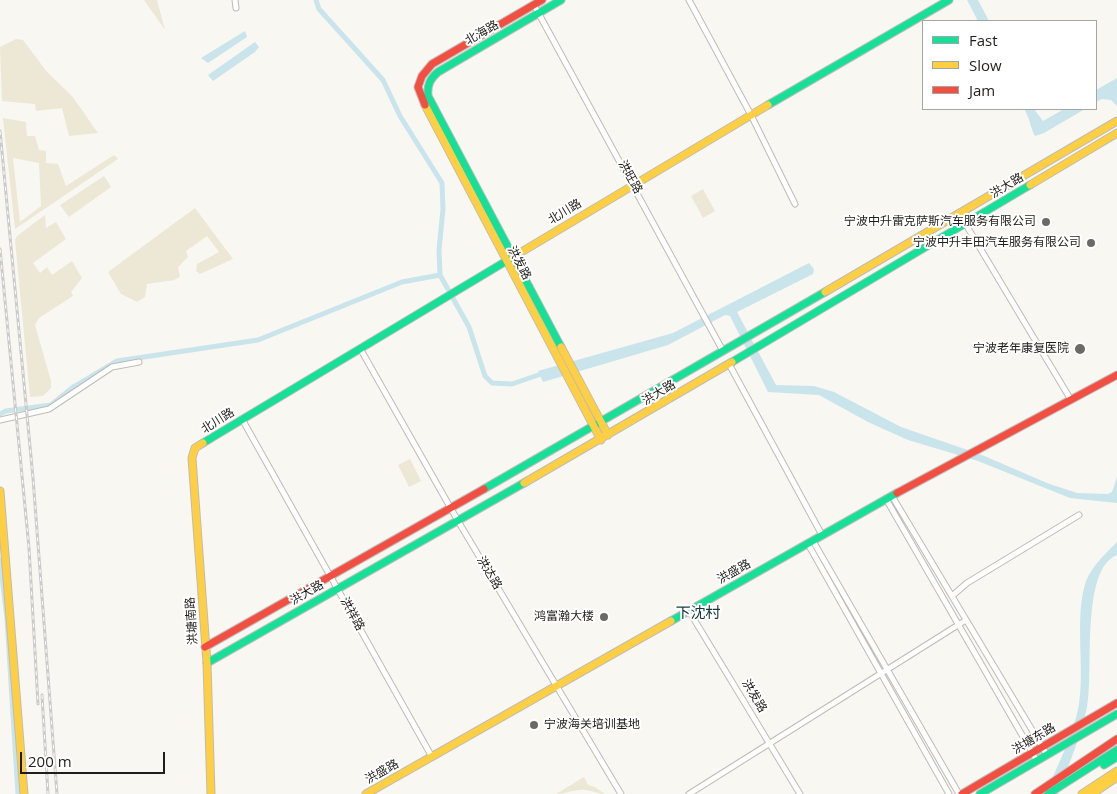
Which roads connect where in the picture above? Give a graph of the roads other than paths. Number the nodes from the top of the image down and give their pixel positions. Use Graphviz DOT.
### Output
graph roads {
  1 [pos="235,0"];
  2 [pos="542,0"];
  3 [pos="562,0"];
  4 [pos="689,0"];
  5 [pos="949,0"];
  6 [pos="534,5"];
  7 [pos="236,8"];
  8 [pos="538,13"];
  9 [pos="428,96"];
  10 [pos="420,97"];
  11 [pos="751,115"];
  12 [pos="1117,121"];
  13 [pos="1117,133"];
  14 [pos="634,184"];
  15 [pos="795,204"];
  16 [pos="959,213"];
  17 [pos="965,224"];
  18 [pos="512,257"];
  19 [pos="505,261"];
  20 [pos="361,350"];
  21 [pos="723,351"];
  22 [pos="139,362"];
  23 [pos="729,364"];
  24 [pos="1117,375"];
  25 [pos="1071,400"];
  26 [pos="242,419"];
  27 [pos="0,420"];
  28 [pos="602,422"];
  29 [pos="594,427"];
  30 [pos="608,435"];
  31 [pos="601,440"];
  32 [pos="195,448"];
  33 [pos="0,491"];
  34 [pos="888,497"];
  35 [pos="450,508"];
  36 [pos="1079,515"];
  37 [pos="458,521"];
  38 [pos="822,535"];
  39 [pos="810,542"];
  40 [pos="331,576"];
  41 [pos="338,589"];
  42 [pos="952,596"];
  43 [pos="689,611"];
  44 [pos="966,620"];
  45 [pos="958,625"];
  46 [pos="205,647"];
  47 [pos="207,663"];
  48 [pos="888,670"];
  49 [pos="881,674"];
  50 [pos="557,687"];
  51 [pos="1117,703"];
  52 [pos="1117,714"];
  53 [pos="1117,739"];
  54 [pos="769,744"];
  55 [pos="1042,747"];
  56 [pos="1117,750"];
  57 [pos="1032,753"];
  58 [pos="1047,755"];
  59 [pos="432,757"];
  60 [pos="1117,757"];
  61 [pos="1037,761"];
  62 [pos="1117,771"];
  63 [pos="1117,777"];
  64 [pos="24,794"];
  65 [pos="211,794"];
  66 [pos="366,794"];
  67 [pos="621,794"];
  68 [pos="689,794"];
  69 [pos="800,794"];
  70 [pos="949,794"];
  71 [pos="961,794"];
  72 [pos="980,794"];
  73 [pos="1035,794"];
  74 [pos="1048,794"];
  75 [pos="1057,794"];
  76 [pos="1082,794"];
  77 [pos="1092,794"];
  1 -- 7 [label="street"];
  2 -- 6 [label="main road, 北海路"];
  3 -- 8 [label="main road, 北海路"];
  4 -- 11 [label="street"];
  5 -- 11 [label="main road, 北川路"];
  6 -- 8 [label="street, 洪旺路"];
  6 -- 10 [label="main road, 北海路"];
  8 -- 9 [label="main road, 北海路"];
  8 -- 14 [label="street, 洪旺路"];
  9 -- 18 [label="main road, 洪发路"];
  10 -- 19 [label="main road, 洪发路"];
  11 -- 14 [label="main road, 北川路"];
  11 -- 15 [label="street"];
  12 -- 16 [label="main road, 洪大路"];
  13 -- 17 [label="main road, 洪大路"];
  14 -- 18 [label="main road, 北川路"];
  14 -- 21 [label="street, 洪旺路"];
  16 -- 17 [label="street"];
  16 -- 21 [label="main road, 洪大路"];
  17 -- 23 [label="main road, 洪大路"];
  17 -- 25 [label="street"];
  18 -- 19 [label="main road, 北川路"];
  18 -- 28 [label="main road, 洪发路"];
  19 -- 20 [label="main road, 北川路"];
  19 -- 29 [label="main road, 洪发路"];
  20 -- 26 [label="main road, 北川路"];
  20 -- 35 [label="street, 洪达路"];
  21 -- 28 [label="main road, 洪大路"];
  22 -- 27 [label="street"];
  23 -- 30 [label="main road, 洪大路"];
  23 -- 38 [label="street"];
  24 -- 25 [label="main road, 洪盛路"];
  25 -- 34 [label="main road, 洪盛路"];
  26 -- 32 [label="main road, 北川路"];
  26 -- 40 [label="street, 洪祥路"];
  28 -- 29 [label="main road, 洪大路"];
  28 -- 30 [label="main road, 洪发路"];
  29 -- 31 [label="main road, 洪发路"];
  29 -- 35 [label="main road, 洪大路"];
  30 -- 31 [label="main road, 洪大路"];
  31 -- 37 [label="main road, 洪大路"];
  32 -- 46 [label="main road, 洪塘南路"];
  33 -- 64 [label="main road"];
  34 -- 38 [label="main road, 洪盛路"];
  34 -- 42 [label="street"];
  34 -- 45 [label="street"];
  35 -- 37 [label="street, 洪达路"];
  35 -- 40 [label="main road, 洪大路"];
  36 -- 42 [label="street"];
  37 -- 41 [label="main road, 洪大路"];
  37 -- 50 [label="street, 洪达路"];
  38 -- 39 [label="main road, 洪盛路"];
  39 -- 43 [label="main road, 洪盛路"];
  39 -- 48 [label="street"];
  39 -- 49 [label="street"];
  40 -- 41 [label="street, 洪祥路"];
  40 -- 46 [label="main road, 洪大路"];
  41 -- 47 [label="main road, 洪大路"];
  41 -- 59 [label="street, 洪祥路"];
  42 -- 44 [label="street"];
  43 -- 50 [label="main road, 洪盛路"];
  43 -- 54 [label="street, 洪发路"];
  44 -- 45 [label="street"];
  44 -- 55 [label="street"];
  45 -- 48 [label="street"];
  45 -- 57 [label="street"];
  46 -- 47 [label="main road, 洪塘南路"];
  47 -- 65 [label="main road, 洪塘南路"];
  48 -- 49 [label="street"];
  48 -- 71 [label="street"];
  49 -- 54 [label="street"];
  49 -- 70 [label="street"];
  50 -- 59 [label="main road, 洪盛路"];
  50 -- 67 [label="street, 洪达路"];
  51 -- 55 [label="main road, 洪塘东路"];
  52 -- 58 [label="main road, 洪塘东路"];
  53 -- 73 [label="main road"];
  54 -- 68 [label="street"];
  54 -- 69 [label="street, 洪发路"];
  55 -- 57 [label="main road, 洪塘东路"];
  55 -- 58 [label="street"];
  56 -- 74 [label="main road"];
  57 -- 61 [label="street"];
  57 -- 71 [label="main road, 洪塘东路"];
  58 -- 61 [label="main road, 洪塘东路"];
  59 -- 66 [label="main road, 洪盛路"];
  60 -- 75 [label="main road"];
  61 -- 72 [label="main road, 洪塘东路"];
  62 -- 76 [label="main road"];
  63 -- 77 [label="main road"];
}
